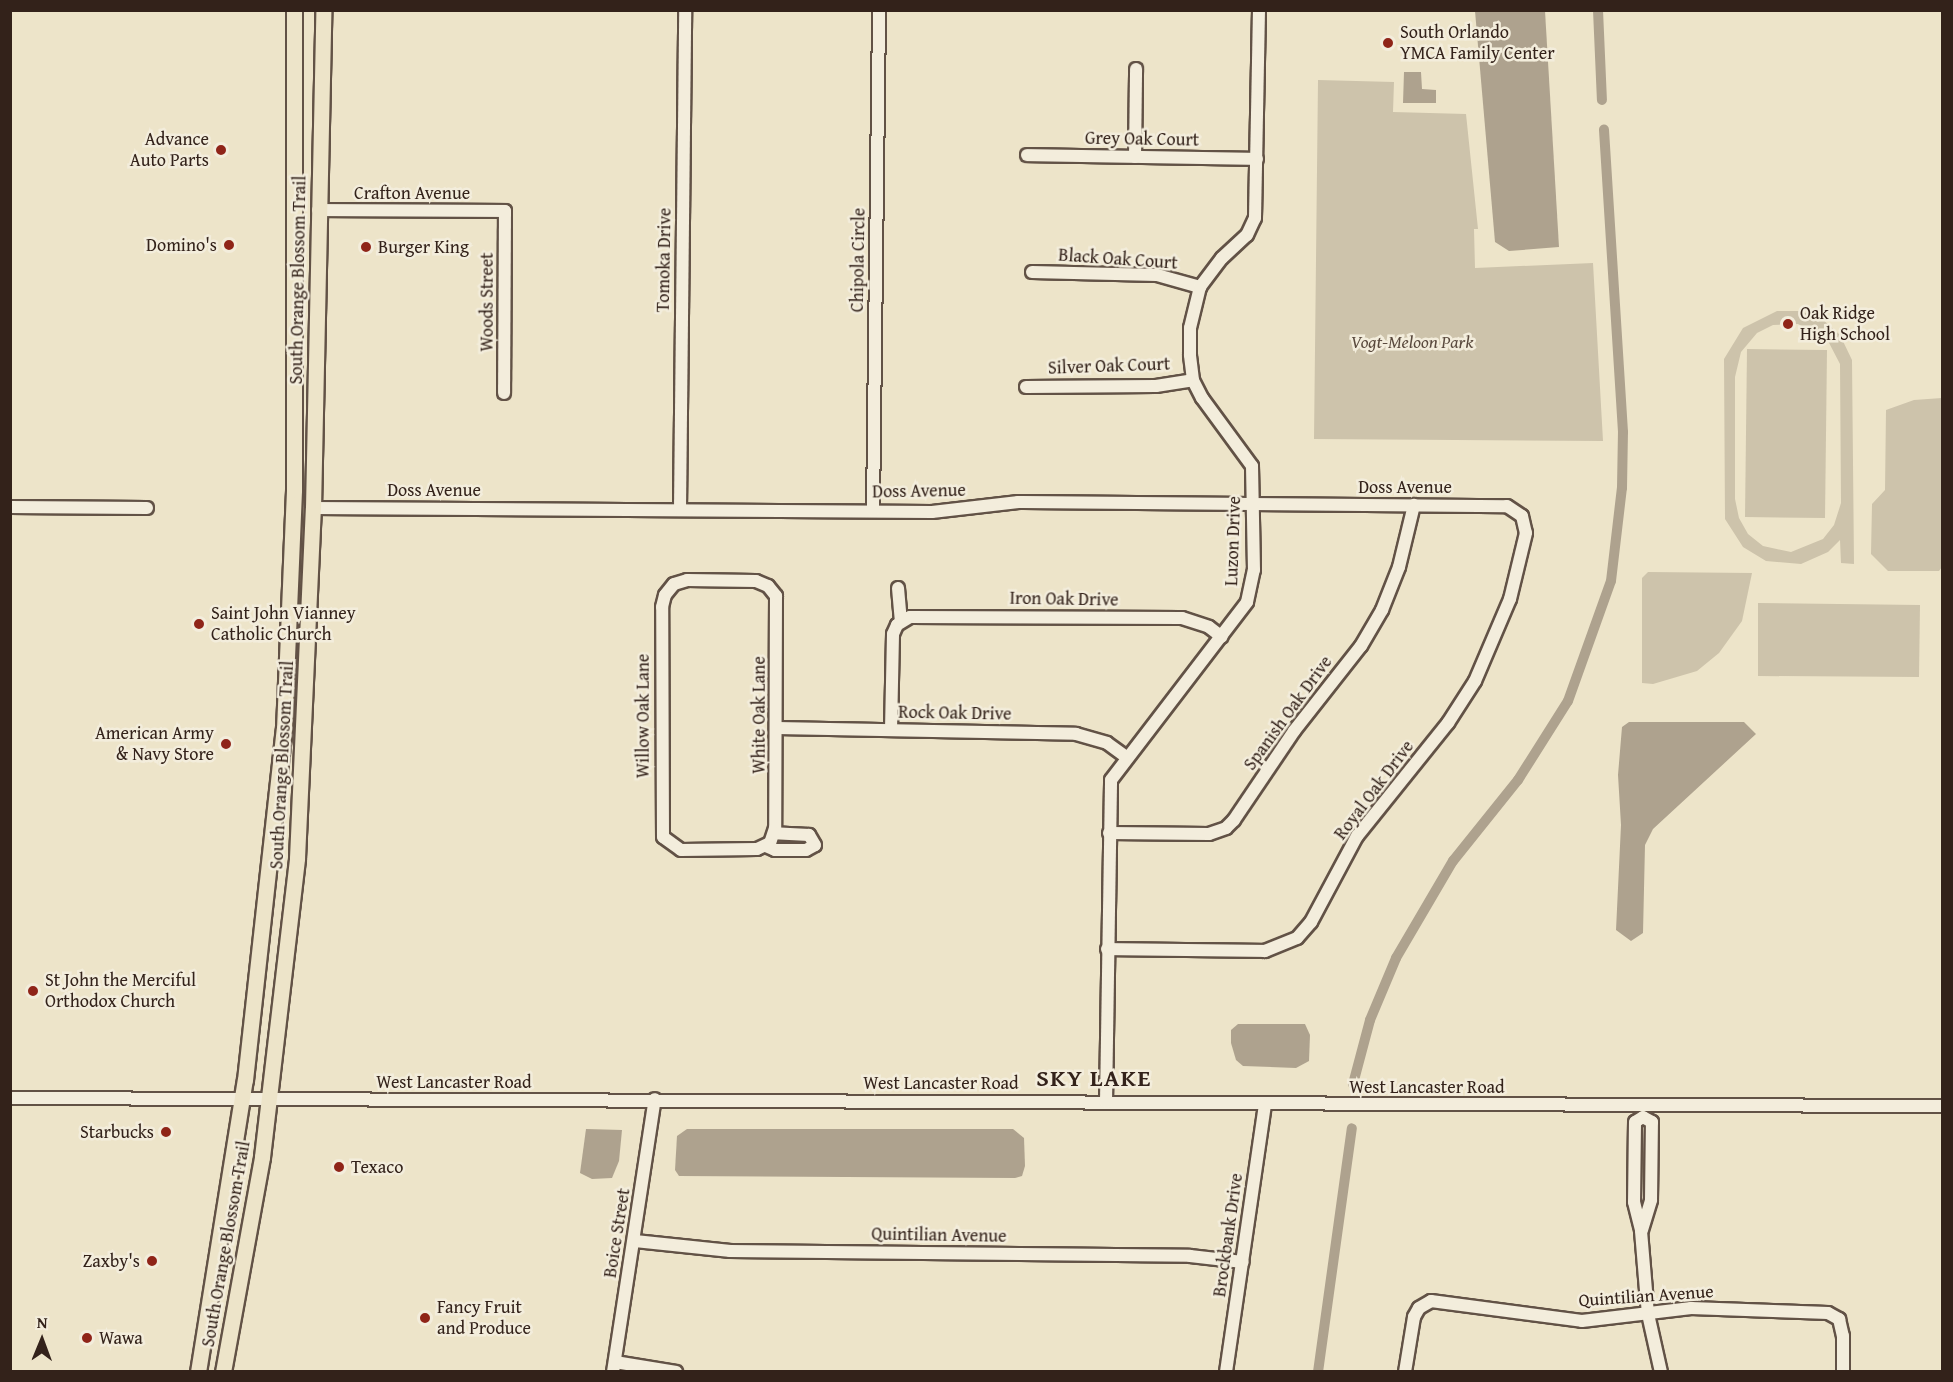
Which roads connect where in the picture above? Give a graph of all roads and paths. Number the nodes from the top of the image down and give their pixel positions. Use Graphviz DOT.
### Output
graph roads {
  1 [pos="294,10"];
  2 [pos="323,10"];
  3 [pos="685,10"];
  4 [pos="879,10"];
  5 [pos="1258,10"];
  6 [pos="1136,69"];
  7 [pos="1027,155"];
  8 [pos="1135,157"];
  9 [pos="1257,159"];
  10 [pos="318,210"];
  11 [pos="505,212"];
  12 [pos="1032,272"];
  13 [pos="1200,287"];
  14 [pos="1193,380"];
  15 [pos="1026,387"];
  16 [pos="504,393"];
  17 [pos="294,490"];
  18 [pos="1254,505"];
  19 [pos="1414,505"];
  20 [pos="10,507"];
  21 [pos="147,508"];
  22 [pos="313,508"];
  23 [pos="680,509"];
  24 [pos="873,511"];
  25 [pos="1522,516"];
  26 [pos="721,581"];
  27 [pos="898,588"];
  28 [pos="901,622"];
  29 [pos="1222,638"];
  30 [pos="287,675"];
  31 [pos="305,700"];
  32 [pos="777,728"];
  33 [pos="891,730"];
  34 [pos="1126,757"];
  35 [pos="775,833"];
  36 [pos="1109,833"];
  37 [pos="766,846"];
  38 [pos="1107,949"];
  39 [pos="10,1098"];
  40 [pos="242,1099"];
  41 [pos="655,1099"];
  42 [pos="270,1100"];
  43 [pos="1106,1102"];
  44 [pos="1265,1104"];
  45 [pos="1942,1106"];
  46 [pos="1644,1112"];
  47 [pos="635,1241"];
  48 [pos="1244,1262"];
  49 [pos="1648,1314"];
  50 [pos="614,1366"];
  51 [pos="198,1371"];
  52 [pos="223,1371"];
  53 [pos="676,1371"];
  54 [pos="1226,1371"];
  55 [pos="1405,1371"];
  56 [pos="1661,1371"];
  57 [pos="1843,1371"];
  1 -- 17 [label="main road, South Orange Blossom Trail"];
  2 -- 10 [label="main road, South Orange Blossom Trail"];
  3 -- 23 [label="street, Tomoka Drive"];
  4 -- 24 [label="street, Chipola Circle"];
  5 -- 9 [label="street, Luzon Drive"];
  6 -- 8 [label="street"];
  7 -- 8 [label="street, Grey Oak Court"];
  8 -- 9 [label="street, Grey Oak Court"];
  9 -- 13 [label="street, Luzon Drive"];
  10 -- 11 [label="street, Crafton Avenue"];
  10 -- 22 [label="main road, South Orange Blossom Trail"];
  11 -- 16 [label="street, Woods Street"];
  12 -- 13 [label="street, Black Oak Court"];
  13 -- 14 [label="street, Luzon Drive"];
  14 -- 15 [label="street, Silver Oak Court"];
  14 -- 18 [label="street, Luzon Drive"];
  17 -- 22 [label="main road"];
  17 -- 30 [label="main road, South Orange Blossom Trail"];
  18 -- 19 [label="street, Doss Avenue"];
  18 -- 24 [label="street, Doss Avenue"];
  18 -- 29 [label="street, Luzon Drive"];
  19 -- 25 [label="street, Doss Avenue"];
  19 -- 36 [label="street, Spanish Oak Drive"];
  20 -- 21 [label="street"];
  22 -- 23 [label="street, Doss Avenue"];
  22 -- 31 [label="main road, South Orange Blossom Trail"];
  23 -- 24 [label="street, Doss Avenue"];
  25 -- 38 [label="street, Royal Oak Drive"];
  26 -- 32 [label="street, White Oak Lane"];
  26 -- 37 [label="street, Willow Oak Lane"];
  27 -- 28 [label="street"];
  28 -- 29 [label="street, Iron Oak Drive"];
  28 -- 33 [label="street"];
  29 -- 34 [label="street, Luzon Drive"];
  30 -- 31 [label="main road"];
  30 -- 40 [label="main road, South Orange Blossom Trail"];
  31 -- 42 [label="main road, South Orange Blossom Trail"];
  32 -- 33 [label="street, Rock Oak Drive"];
  32 -- 35 [label="street, White Oak Lane"];
  33 -- 34 [label="street, Rock Oak Drive"];
  34 -- 36 [label="street, Luzon Drive"];
  35 -- 37 [label="street"];
  35 -- 37 [label="street"];
  36 -- 38 [label="street, Luzon Drive"];
  38 -- 43 [label="street, Luzon Drive"];
  39 -- 40 [label="street, West Lancaster Road"];
  40 -- 42 [label="street, West Lancaster Road"];
  40 -- 51 [label="main road, South Orange Blossom Trail"];
  41 -- 42 [label="street, West Lancaster Road"];
  41 -- 43 [label="street, West Lancaster Road"];
  41 -- 47 [label="street, Boice Street"];
  42 -- 52 [label="main road, South Orange Blossom Trail"];
  43 -- 44 [label="street, West Lancaster Road"];
  44 -- 46 [label="street, West Lancaster Road"];
  44 -- 48 [label="street, Brockbank Drive"];
  45 -- 46 [label="street, West Lancaster Road"];
  46 -- 49 [label="street"];
  47 -- 48 [label="street, Quintilian Avenue"];
  47 -- 50 [label="street, Boice Street"];
  48 -- 54 [label="street, Brockbank Drive"];
  49 -- 55 [label="street, Quintilian Avenue"];
  49 -- 56 [label="street"];
  49 -- 57 [label="street, Quintilian Avenue"];
  50 -- 53 [label="street"];
}
